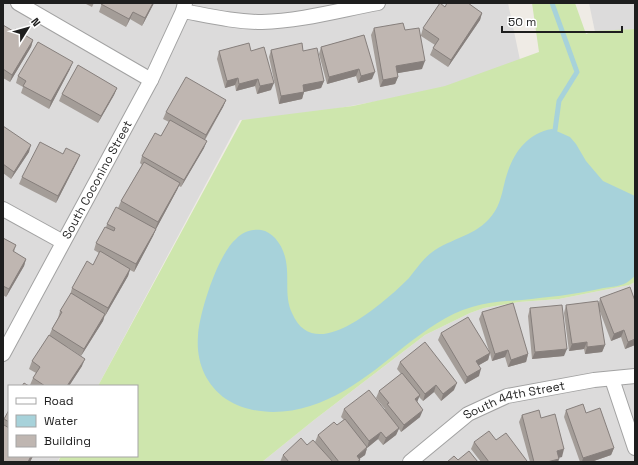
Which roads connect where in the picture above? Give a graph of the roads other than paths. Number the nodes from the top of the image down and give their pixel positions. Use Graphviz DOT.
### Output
graph roads {
  1 [pos="18,3"];
  2 [pos="378,3"];
  3 [pos="184,7"];
  4 [pos="151,80"];
  5 [pos="3,209"];
  6 [pos="63,242"];
  7 [pos="3,354"];
  8 [pos="635,376"];
  9 [pos="612,379"];
  10 [pos="635,448"];
  11 [pos="410,462"];
  1 -- 4 [label="street"];
  2 -- 3 [label="street"];
  3 -- 4 [label="street, South Coconino Street"];
  4 -- 6 [label="street, South Coconino Street"];
  5 -- 6 [label="street"];
  6 -- 7 [label="street, South Coconino Street"];
  8 -- 9 [label="street, South 44th Street"];
  9 -- 10 [label="street"];
  9 -- 11 [label="street, South 44th Street"];
}
